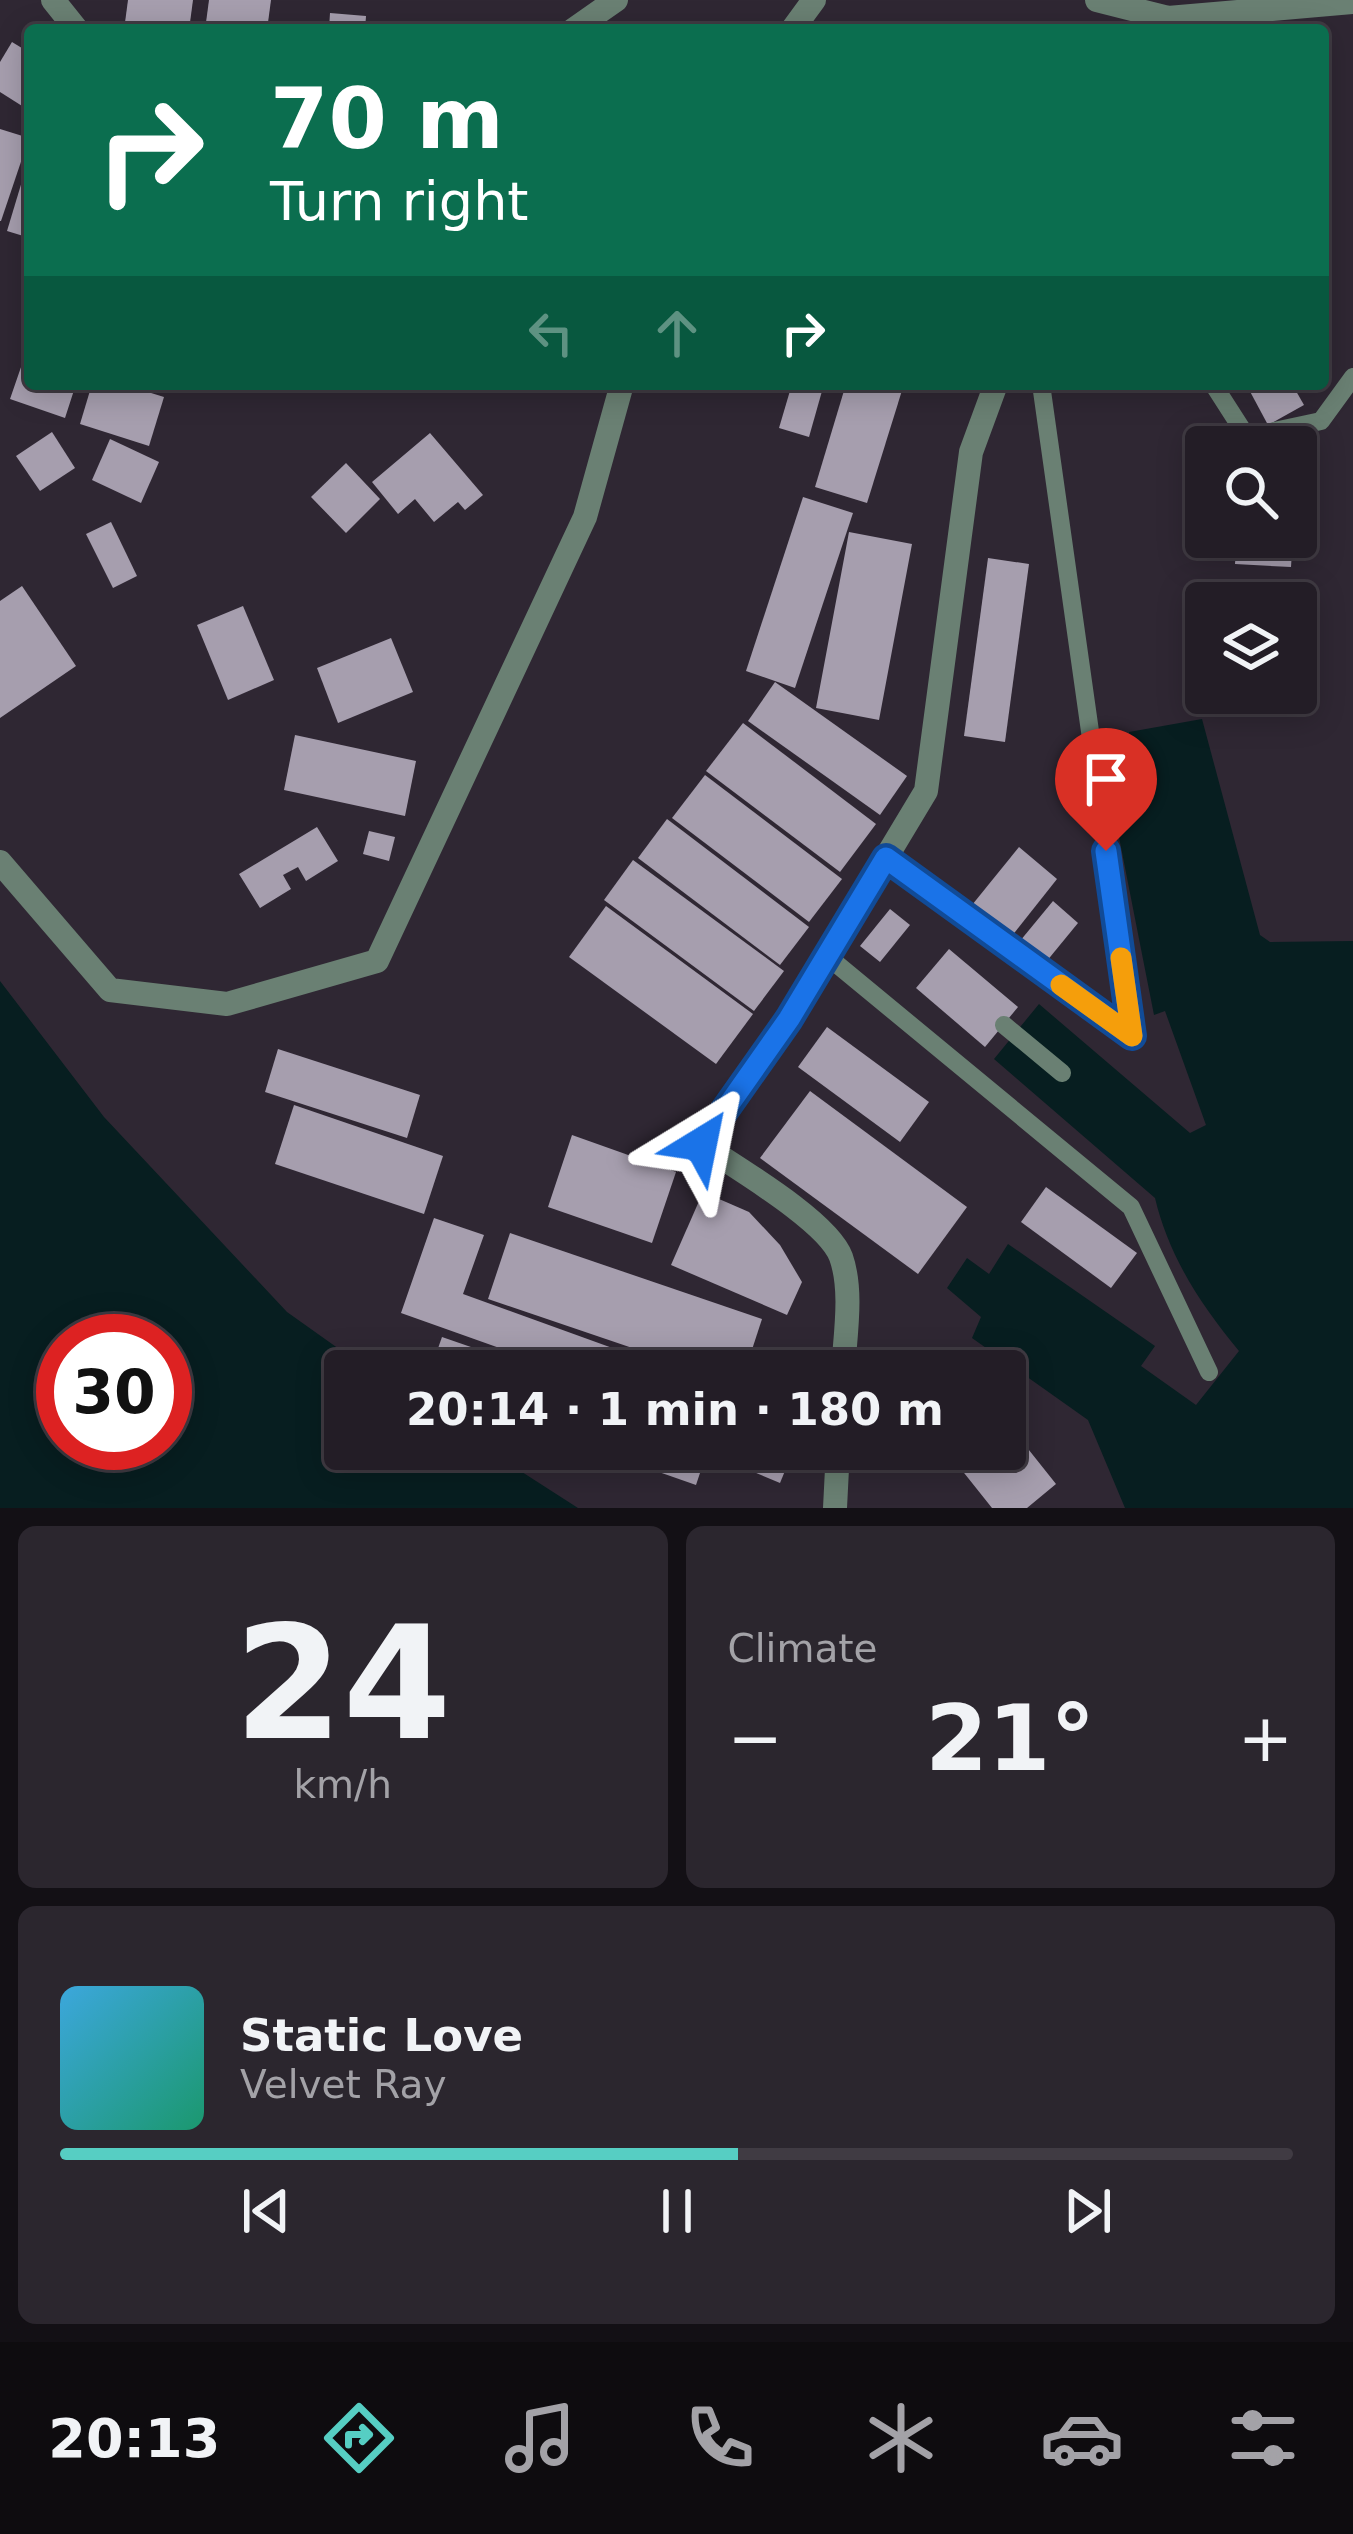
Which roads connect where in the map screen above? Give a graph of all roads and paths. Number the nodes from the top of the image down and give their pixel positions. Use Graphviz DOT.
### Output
graph roads {
  1 [pos="53,0"];
  2 [pos="616,0"];
  3 [pos="1096,0"];
  4 [pos="1353,2"];
  5 [pos="1166,16"];
  6 [pos="72,24"];
  7 [pos="582,24"];
  8 [pos="1353,377"];
  9 [pos="620,390"];
  10 [pos="994,390"];
  11 [pos="1042,390"];
  12 [pos="1217,390"];
  13 [pos="886,858"];
  14 [pos="0,862"];
  15 [pos="827,956"];
  16 [pos="1004,1025"];
  17 [pos="1062,1072"];
  18 [pos="844,1350"];
  19 [pos="1209,1372"];
  20 [pos="837,1470"];
  21 [pos="835,1508"];
  1 -- 6 [label="street"];
  2 -- 7 [label="street"];
  3 -- 5 [label="street"];
  4 -- 5 [label="street"];
  8 -- 12 [label="lane"];
  9 -- 14 [label="street"];
  10 -- 13 [label="street"];
  11 -- 13 [label="lane"];
  13 -- 15 [label="street"];
  15 -- 18 [label="street"];
  15 -- 19 [label="lane"];
  16 -- 17 [label="lane"];
  20 -- 21 [label="street"];
}
